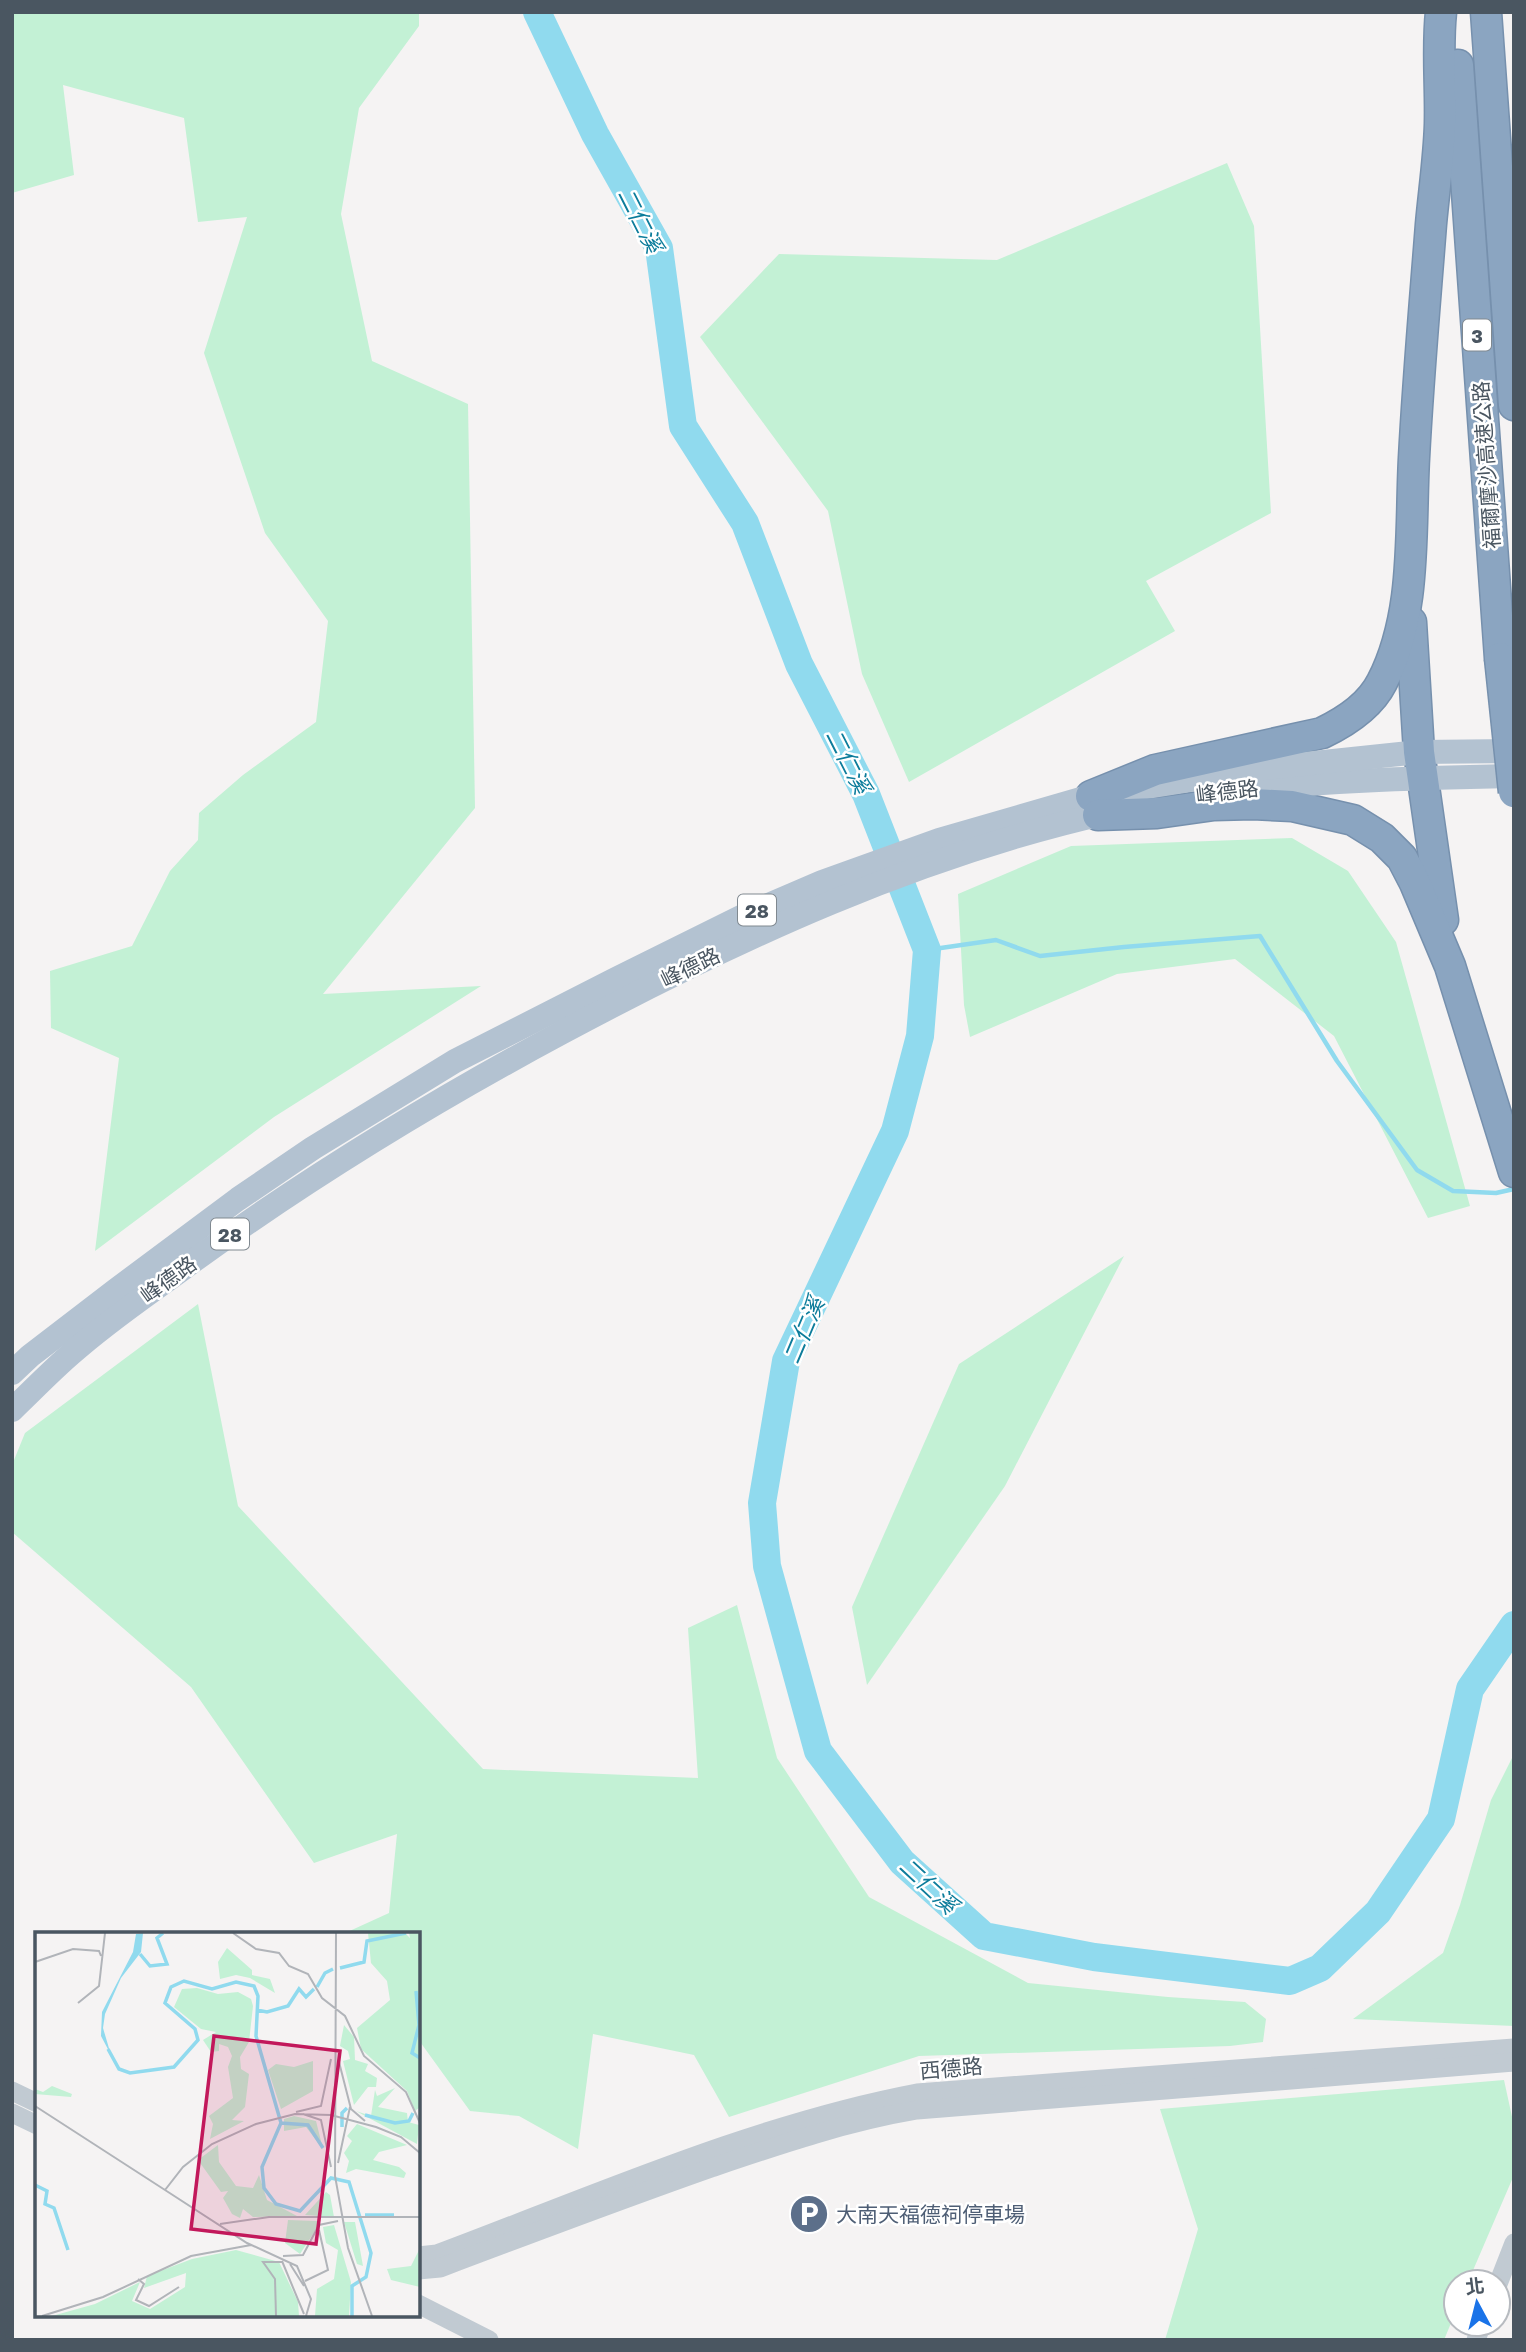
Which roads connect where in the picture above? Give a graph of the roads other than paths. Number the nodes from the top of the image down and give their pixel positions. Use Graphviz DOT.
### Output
graph roads {
  1 [pos="1441,12"];
  2 [pos="1454,12"];
  3 [pos="1486,12"];
  4 [pos="1514,405"];
  5 [pos="1409,586"];
  6 [pos="1514,751"];
  7 [pos="1421,765"];
  8 [pos="1514,776"];
  9 [pos="1514,792"];
  10 [pos="1086,808"];
  11 [pos="1450,966"];
  12 [pos="1514,1172"];
  13 [pos="12,1373"];
  14 [pos="12,1410"];
  15 [pos="1514,2048"];
  16 [pos="1482,2057"];
  17 [pos="1514,2062"];
  18 [pos="12,2091"];
  19 [pos="917,2101"];
  20 [pos="35,2102"];
  21 [pos="12,2113"];
  22 [pos="35,2124"];
  23 [pos="1514,2243"];
  24 [pos="420,2256"];
  25 [pos="1504,2268"];
  26 [pos="420,2270"];
  27 [pos="420,2305"];
  28 [pos="489,2340"];
  1 -- 5 [label="highway"];
  2 -- 9 [label="highway, 福爾摩沙高速公路 / 3, bridge"];
  3 -- 4 [label="highway, 福爾摩沙高速公路 / 3"];
  5 -- 7 [label="highway"];
  5 -- 10 [label="highway"];
  6 -- 7 [label="main road, 峰德路 / 28"];
  7 -- 8 [label="main road, 峰德路 / 28"];
  7 -- 10 [label="main road, 峰德路 / 28"];
  7 -- 11 [label="highway"];
  10 -- 11 [label="highway"];
  10 -- 13 [label="main road, 峰德路 / 28"];
  10 -- 14 [label="main road, 峰德路 / 28"];
  11 -- 12 [label="highway"];
  15 -- 16 [label="street, 西德路"];
  16 -- 17 [label="street, 西德路"];
  16 -- 19 [label="street, 西德路"];
  18 -- 20 [label="street"];
  19 -- 24 [label="street, 西德路"];
  19 -- 26 [label="street, 西德路"];
  21 -- 22 [label="street"];
  23 -- 25 [label="street"];
  27 -- 28 [label="street"];
}
